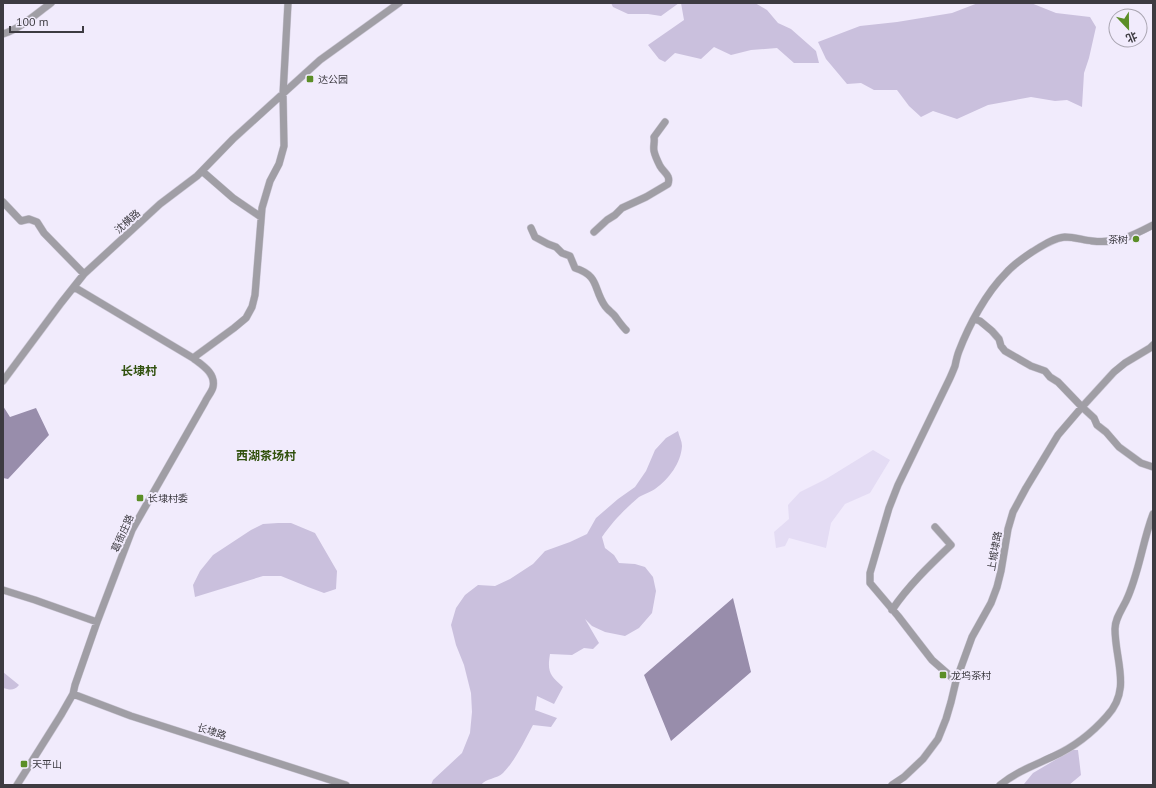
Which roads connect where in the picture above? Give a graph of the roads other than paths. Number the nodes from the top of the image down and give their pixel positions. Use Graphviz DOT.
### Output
graph roads {
  1 [pos="51,3"];
  2 [pos="288,3"];
  3 [pos="399,3"];
  4 [pos="3,34"];
  5 [pos="283,94"];
  6 [pos="665,122"];
  7 [pos="202,171"];
  8 [pos="3,202"];
  9 [pos="261,217"];
  10 [pos="1153,225"];
  11 [pos="531,228"];
  12 [pos="594,232"];
  13 [pos="84,274"];
  14 [pos="74,287"];
  15 [pos="974,319"];
  16 [pos="626,330"];
  17 [pos="1153,345"];
  18 [pos="193,358"];
  19 [pos="3,381"];
  20 [pos="1082,407"];
  21 [pos="1153,467"];
  22 [pos="1153,514"];
  23 [pos="935,527"];
  24 [pos="3,590"];
  25 [pos="892,610"];
  26 [pos="97,622"];
  27 [pos="956,681"];
  28 [pos="73,694"];
  29 [pos="17,785"];
  30 [pos="346,785"];
  31 [pos="892,785"];
  32 [pos="1000,785"];
  1 -- 4 [label="street"];
  2 -- 5 [label="street"];
  3 -- 5 [label="street, 沈横路"];
  5 -- 7 [label="street, 沈横路"];
  5 -- 9 [label="street"];
  6 -- 12 [label="street"];
  7 -- 9 [label="street"];
  7 -- 13 [label="street, 沈横路"];
  8 -- 13 [label="street"];
  9 -- 18 [label="street"];
  10 -- 15 [label="street"];
  11 -- 16 [label="street"];
  13 -- 14 [label="street, 沈横路"];
  14 -- 18 [label="street, 葛衙庄路"];
  14 -- 19 [label="street, 沈横路"];
  15 -- 20 [label="street"];
  15 -- 25 [label="street"];
  17 -- 20 [label="street, 上城埭路"];
  18 -- 26 [label="street, 葛衙庄路"];
  20 -- 21 [label="street"];
  20 -- 27 [label="street, 上城埭路"];
  22 -- 32 [label="street"];
  23 -- 25 [label="street"];
  24 -- 26 [label="street"];
  25 -- 27 [label="street"];
  26 -- 28 [label="street, 葛衙庄路"];
  27 -- 31 [label="street, 上城埭路"];
  28 -- 29 [label="street, 葛衙庄路"];
  28 -- 30 [label="street, 长埭路"];
}
